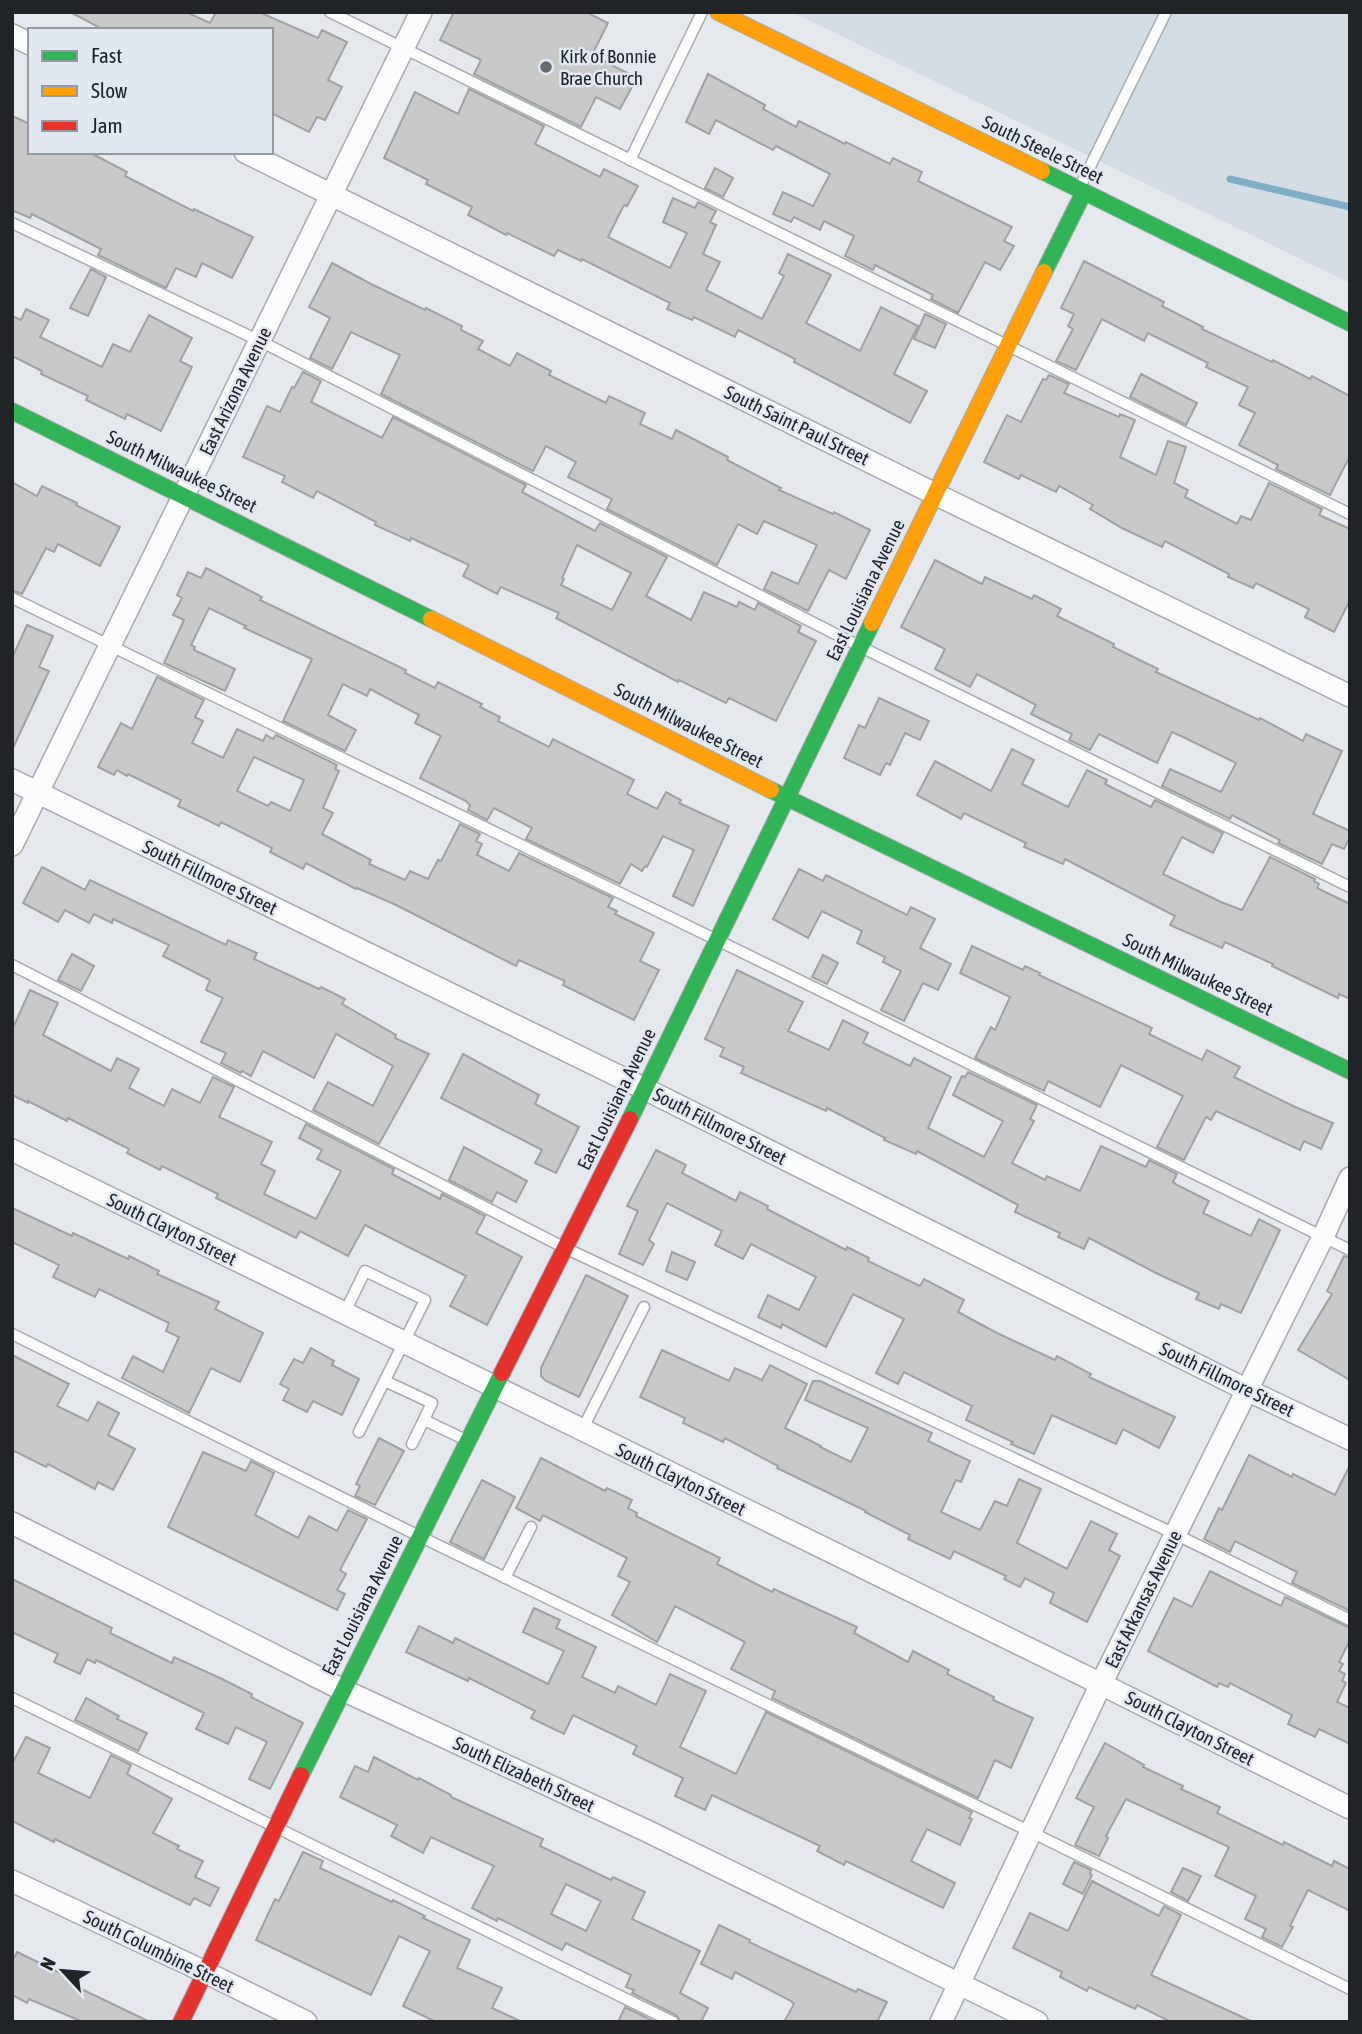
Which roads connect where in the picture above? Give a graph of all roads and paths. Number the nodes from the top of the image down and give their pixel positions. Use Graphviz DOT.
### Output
graph roads {
  1 [pos="330,12"];
  2 [pos="421,12"];
  3 [pos="702,12"];
  4 [pos="718,12"];
  5 [pos="1166,12"];
  6 [pos="12,36"];
  7 [pos="28,43"];
  8 [pos="403,48"];
  9 [pos="249,154"];
  10 [pos="630,160"];
  11 [pos="1081,191"];
  12 [pos="331,195"];
  13 [pos="12,223"];
  14 [pos="1350,323"];
  15 [pos="260,341"];
  16 [pos="1007,346"];
  17 [pos="12,411"];
  18 [pos="935,494"];
  19 [pos="184,495"];
  20 [pos="1350,514"];
  21 [pos="12,598"];
  22 [pos="110,646"];
  23 [pos="861,647"];
  24 [pos="1350,696"];
  25 [pos="12,780"];
  26 [pos="38,793"];
  27 [pos="786,797"];
  28 [pos="12,845"];
  29 [pos="1350,887"];
  30 [pos="717,940"];
  31 [pos="12,965"];
  32 [pos="1350,1071"];
  33 [pos="645,1089"];
  34 [pos="12,1150"];
  35 [pos="1350,1178"];
  36 [pos="1323,1237"];
  37 [pos="565,1248"];
  38 [pos="1350,1250"];
  39 [pos="644,1307"];
  40 [pos="344,1314"];
  41 [pos="12,1334"];
  42 [pos="404,1343"];
  43 [pos="385,1381"];
  44 [pos="494,1388"];
  45 [pos="1247,1390"];
  46 [pos="424,1420"];
  47 [pos="582,1430"];
  48 [pos="359,1432"];
  49 [pos="1350,1438"];
  50 [pos="468,1441"];
  51 [pos="412,1444"];
  52 [pos="12,1523"];
  53 [pos="531,1527"];
  54 [pos="1175,1534"];
  55 [pos="421,1537"];
  56 [pos="505,1578"];
  57 [pos="1350,1620"];
  58 [pos="1101,1684"];
  59 [pos="343,1690"];
  60 [pos="12,1698"];
  61 [pos="1350,1808"];
  62 [pos="277,1826"];
  63 [pos="1031,1832"];
  64 [pos="12,1881"];
  65 [pos="205,1972"];
  66 [pos="960,1984"];
  67 [pos="1350,1989"];
  68 [pos="181,2022"];
  69 [pos="306,2022"];
  70 [pos="673,2022"];
  71 [pos="941,2022"];
  72 [pos="1037,2022"];
  1 -- 8 [label="lane"];
  2 -- 8 [label="street, East Arizona Avenue"];
  3 -- 10 [label="lane"];
  4 -- 11 [label="street, South Steele Street"];
  5 -- 11 [label="lane"];
  6 -- 7 [label="street"];
  8 -- 10 [label="lane"];
  8 -- 12 [label="street, East Arizona Avenue"];
  9 -- 12 [label="street, South Saint Paul Street"];
  10 -- 16 [label="lane"];
  11 -- 14 [label="street, South Steele Street"];
  11 -- 16 [label="street, East Louisiana Avenue"];
  12 -- 15 [label="street, East Arizona Avenue"];
  12 -- 18 [label="street, South Saint Paul Street"];
  13 -- 15 [label="lane"];
  15 -- 19 [label="street, East Arizona Avenue"];
  15 -- 23 [label="lane"];
  16 -- 18 [label="street, East Louisiana Avenue"];
  16 -- 20 [label="lane"];
  17 -- 19 [label="street, South Milwaukee Street"];
  18 -- 23 [label="street, East Louisiana Avenue"];
  18 -- 24 [label="street, South Saint Paul Street"];
  19 -- 22 [label="street, East Arizona Avenue"];
  19 -- 27 [label="street, South Milwaukee Street"];
  21 -- 22 [label="lane"];
  22 -- 26 [label="street, East Arizona Avenue"];
  22 -- 30 [label="lane"];
  23 -- 27 [label="street, East Louisiana Avenue"];
  23 -- 29 [label="lane"];
  25 -- 26 [label="street, South Fillmore Street"];
  26 -- 28 [label="street, East Arizona Avenue"];
  26 -- 33 [label="street, South Fillmore Street"];
  27 -- 30 [label="street, East Louisiana Avenue"];
  27 -- 32 [label="street, South Milwaukee Street"];
  30 -- 33 [label="street, East Louisiana Avenue"];
  30 -- 36 [label="lane"];
  31 -- 37 [label="lane"];
  33 -- 37 [label="street, East Louisiana Avenue"];
  33 -- 45 [label="street, South Fillmore Street"];
  34 -- 40 [label="street, South Clayton Street"];
  35 -- 36 [label="street, East Arkansas Avenue"];
  36 -- 38 [label="lane"];
  36 -- 45 [label="street, East Arkansas Avenue"];
  37 -- 44 [label="street, East Louisiana Avenue"];
  37 -- 54 [label="lane"];
  39 -- 47 [label="lane"];
  40 -- 42 [label="street, South Clayton Street"];
  40 -- 42 [label="lane"];
  41 -- 55 [label="lane"];
  42 -- 43 [label="lane"];
  42 -- 44 [label="street, South Clayton Street"];
  43 -- 46 [label="lane"];
  43 -- 48 [label="lane"];
  44 -- 47 [label="street, South Clayton Street"];
  44 -- 50 [label="street, East Louisiana Avenue"];
  45 -- 49 [label="street, South Fillmore Street"];
  45 -- 54 [label="street, East Arkansas Avenue"];
  46 -- 50 [label="lane"];
  46 -- 51 [label="lane"];
  47 -- 58 [label="street, South Clayton Street"];
  50 -- 55 [label="street, East Louisiana Avenue"];
  52 -- 59 [label="street, South Elizabeth Street"];
  53 -- 56 [label="lane"];
  54 -- 57 [label="lane"];
  54 -- 58 [label="street, East Arkansas Avenue"];
  55 -- 56 [label="lane"];
  55 -- 59 [label="street, East Louisiana Avenue"];
  56 -- 63 [label="lane"];
  58 -- 61 [label="street, South Clayton Street"];
  58 -- 63 [label="street, East Arkansas Avenue"];
  59 -- 62 [label="street, East Louisiana Avenue"];
  59 -- 66 [label="street, South Elizabeth Street"];
  60 -- 62 [label="lane"];
  62 -- 65 [label="street, East Louisiana Avenue"];
  62 -- 70 [label="lane"];
  63 -- 66 [label="street, East Arkansas Avenue"];
  63 -- 67 [label="lane"];
  64 -- 65 [label="street, South Columbine Street"];
  65 -- 68 [label="street, East Louisiana Avenue"];
  65 -- 69 [label="street, South Columbine Street"];
  66 -- 71 [label="street, East Arkansas Avenue"];
  66 -- 72 [label="street, South Elizabeth Street"];
}
